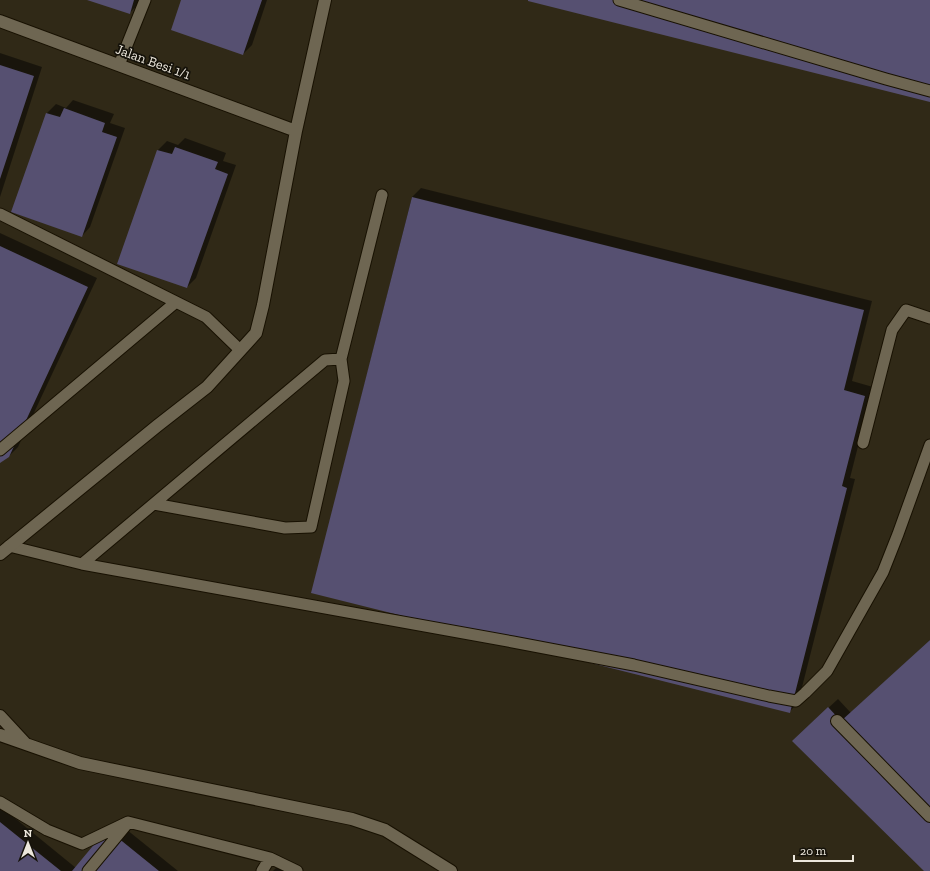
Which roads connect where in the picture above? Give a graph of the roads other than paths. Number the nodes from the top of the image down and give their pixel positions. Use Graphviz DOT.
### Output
graph roads {
  1 [pos="145,0"];
  2 [pos="325,0"];
  3 [pos="619,0"];
  4 [pos="0,21"];
  5 [pos="119,65"];
  6 [pos="930,91"];
  7 [pos="296,131"];
  8 [pos="382,195"];
  9 [pos="0,214"];
  10 [pos="176,302"];
  11 [pos="930,318"];
  12 [pos="240,350"];
  13 [pos="341,359"];
  14 [pos="863,443"];
  15 [pos="930,445"];
  16 [pos="0,450"];
  17 [pos="154,504"];
  18 [pos="4,550"];
  19 [pos="82,564"];
  20 [pos="0,716"];
  21 [pos="837,721"];
  22 [pos="0,735"];
  23 [pos="27,745"];
  24 [pos="0,802"];
  25 [pos="930,816"];
  26 [pos="128,822"];
  27 [pos="270,858"];
  28 [pos="88,871"];
  29 [pos="262,871"];
  30 [pos="297,871"];
  31 [pos="451,871"];
  1 -- 5 [label="lane"];
  2 -- 7 [label="street"];
  3 -- 6 [label="lane"];
  4 -- 5 [label="street, Jalan Besi 1/1"];
  5 -- 7 [label="street, Jalan Besi 1/1"];
  7 -- 12 [label="street"];
  8 -- 13 [label="lane"];
  9 -- 10 [label="lane"];
  10 -- 12 [label="lane"];
  10 -- 16 [label="lane"];
  11 -- 14 [label="lane"];
  12 -- 18 [label="street"];
  13 -- 17 [label="lane"];
  13 -- 17 [label="lane"];
  15 -- 19 [label="lane"];
  17 -- 19 [label="lane"];
  18 -- 19 [label="lane"];
  20 -- 23 [label="street"];
  21 -- 25 [label="street"];
  22 -- 23 [label="street"];
  23 -- 31 [label="street"];
  24 -- 26 [label="lane"];
  26 -- 27 [label="lane"];
  26 -- 28 [label="lane"];
  27 -- 29 [label="lane"];
  27 -- 30 [label="lane"];
}
